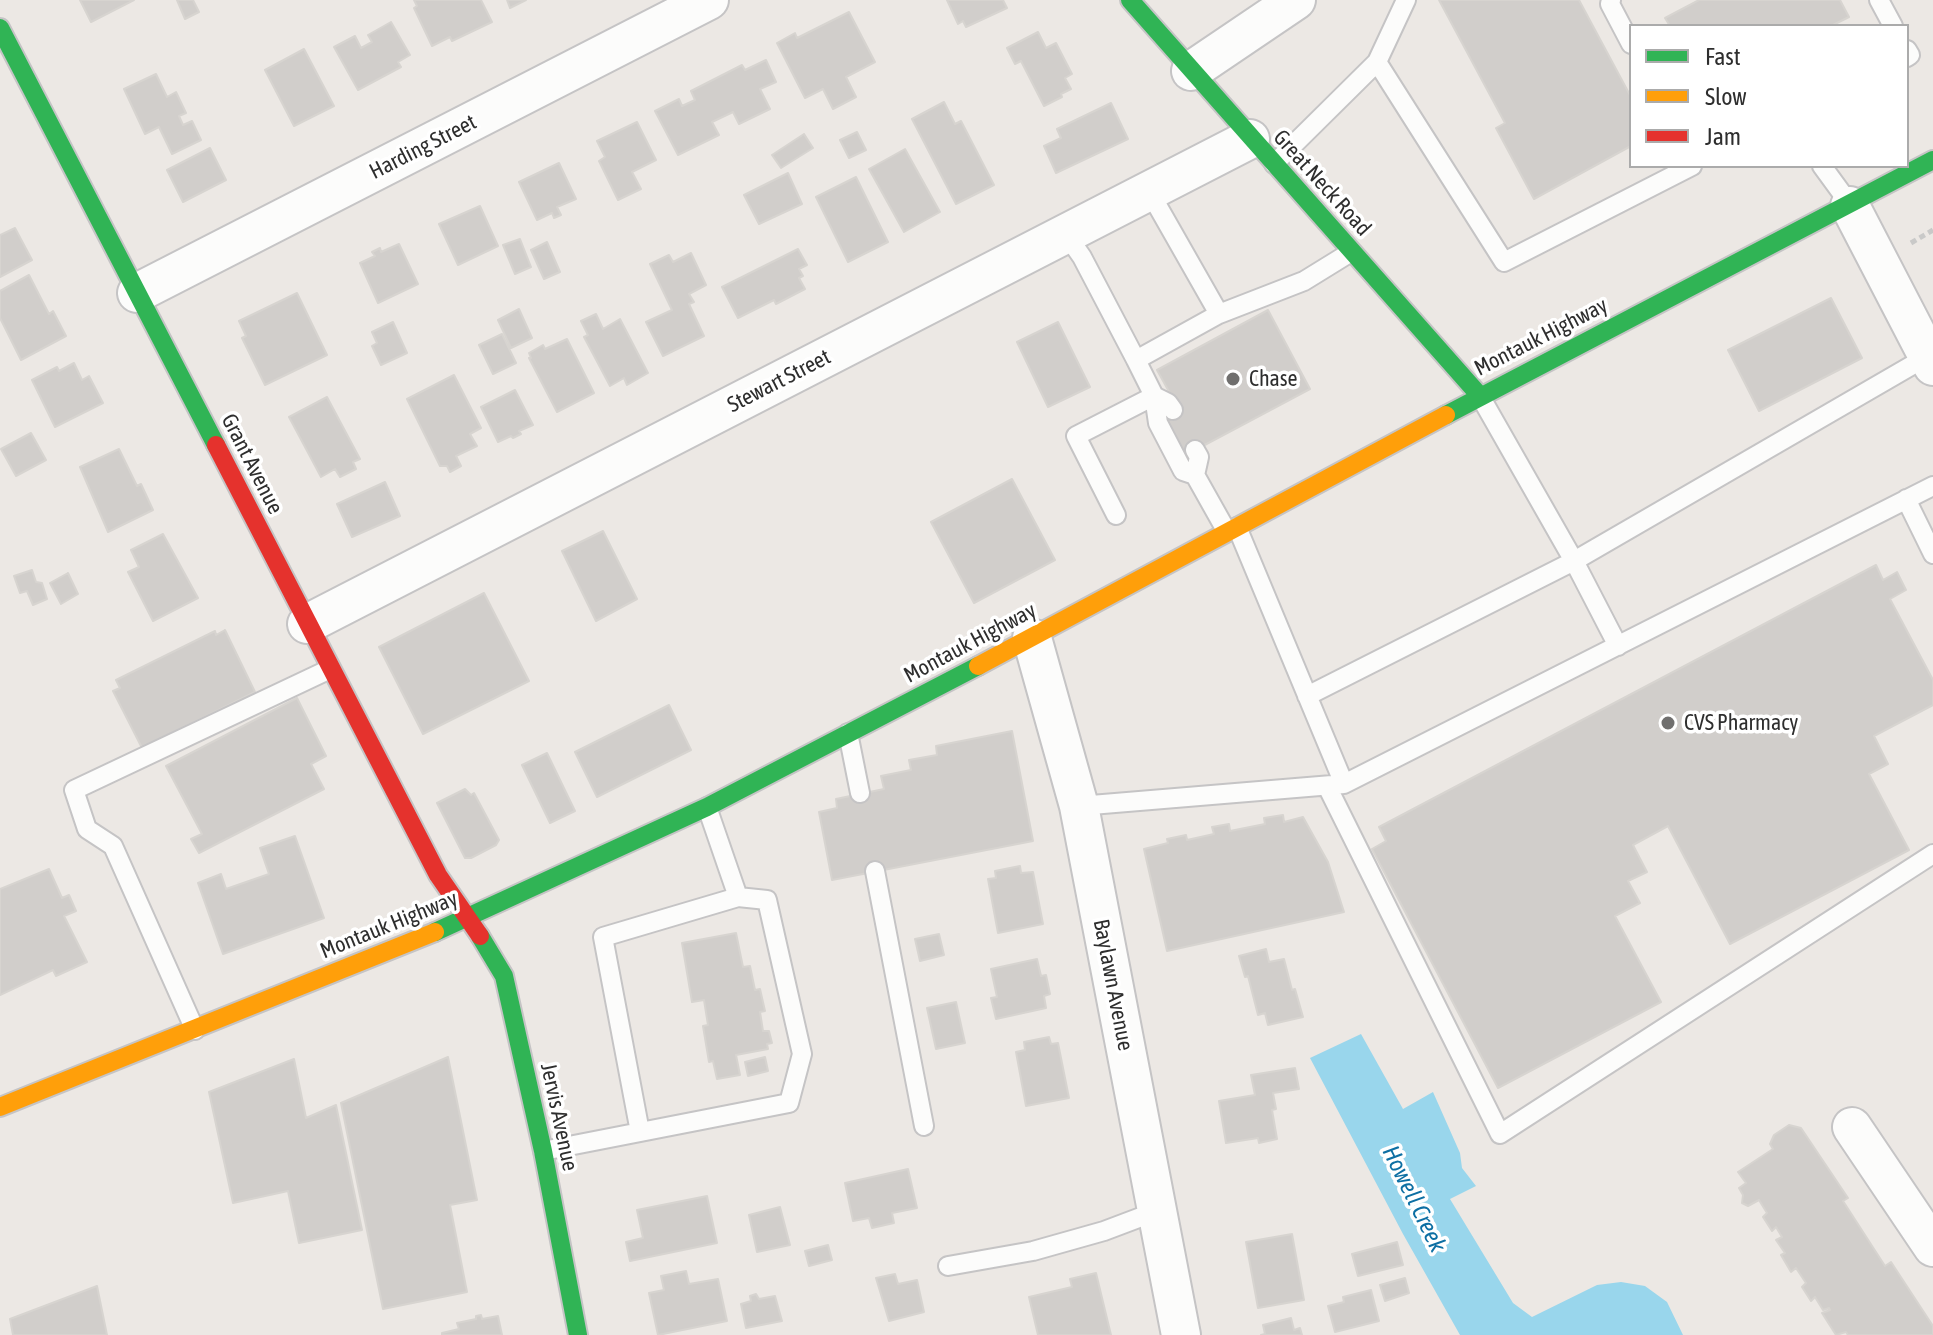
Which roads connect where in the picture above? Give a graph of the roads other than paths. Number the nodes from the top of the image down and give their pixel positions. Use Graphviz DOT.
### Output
graph roads {
  1 [pos="709,0"];
  2 [pos="1130,0"];
  3 [pos="1296,0"];
  4 [pos="1406,0"];
  5 [pos="1611,0"];
  6 [pos="1879,0"];
  7 [pos="1892,24"];
  8 [pos="0,28"];
  9 [pos="1629,40"];
  10 [pos="1377,62"];
  11 [pos="1191,71"];
  12 [pos="1262,152"];
  13 [pos="1933,160"];
  14 [pos="1688,168"];
  15 [pos="1825,168"];
  16 [pos="1149,191"];
  17 [pos="1850,206"];
  18 [pos="1066,234"];
  19 [pos="1351,252"];
  20 [pos="137,293"];
  21 [pos="1219,314"];
  22 [pos="1136,360"];
  23 [pos="1930,361"];
  24 [pos="1154,396"];
  25 [pos="1480,396"];
  26 [pos="1173,410"];
  27 [pos="1195,450"];
  28 [pos="1195,475"];
  29 [pos="1933,486"];
  30 [pos="1906,499"];
  31 [pos="1116,515"];
  32 [pos="1232,529"];
  33 [pos="1933,554"];
  34 [pos="1574,561"];
  35 [pos="307,624"];
  36 [pos="1032,638"];
  37 [pos="1618,646"];
  38 [pos="330,669"];
  39 [pos="1307,696"];
  40 [pos="848,733"];
  41 [pos="1336,785"];
  42 [pos="860,793"];
  43 [pos="1079,806"];
  44 [pos="707,807"];
  45 [pos="1933,854"];
  46 [pos="875,871"];
  47 [pos="738,897"];
  48 [pos="469,918"];
  49 [pos="195,1030"];
  50 [pos="0,1107"];
  51 [pos="924,1126"];
  52 [pos="1852,1127"];
  53 [pos="640,1132"];
  54 [pos="543,1151"];
  55 [pos="1157,1211"];
  56 [pos="1933,1247"];
  57 [pos="948,1266"];
  58 [pos="578,1335"];
  59 [pos="1181,1335"];
  1 -- 20 [label="street, Harding Street"];
  2 -- 11 [label="main road, Great Neck Road"];
  3 -- 11 [label="street"];
  4 -- 10 [label="lane"];
  5 -- 9 [label="lane"];
  6 -- 7 [label="lane"];
  8 -- 20 [label="main road, Grant Avenue"];
  10 -- 12 [label="lane"];
  10 -- 14 [label="lane"];
  11 -- 12 [label="main road, Great Neck Road"];
  12 -- 16 [label="street, Stewart Street"];
  12 -- 19 [label="main road, Great Neck Road"];
  13 -- 17 [label="main road, Montauk Highway"];
  15 -- 17 [label="lane"];
  16 -- 18 [label="street, Stewart Street"];
  16 -- 21 [label="lane"];
  17 -- 23 [label="street"];
  17 -- 25 [label="main road, Montauk Highway"];
  18 -- 22 [label="lane"];
  18 -- 35 [label="street, Stewart Street"];
  19 -- 21 [label="lane"];
  19 -- 25 [label="main road, Great Neck Road"];
  20 -- 35 [label="main road, Grant Avenue"];
  21 -- 22 [label="lane"];
  22 -- 24 [label="lane"];
  23 -- 34 [label="lane"];
  24 -- 26 [label="lane"];
  24 -- 28 [label="lane"];
  24 -- 31 [label="lane"];
  25 -- 32 [label="main road, Montauk Highway"];
  25 -- 34 [label="lane"];
  27 -- 28 [label="lane"];
  28 -- 32 [label="lane"];
  29 -- 30 [label="lane"];
  30 -- 33 [label="lane"];
  30 -- 37 [label="lane"];
  32 -- 36 [label="main road, Montauk Highway"];
  32 -- 39 [label="lane"];
  34 -- 37 [label="lane"];
  34 -- 39 [label="lane"];
  35 -- 38 [label="main road, Grant Avenue"];
  36 -- 40 [label="main road, Montauk Highway"];
  36 -- 43 [label="street, Baylawn Avenue"];
  37 -- 41 [label="lane"];
  38 -- 48 [label="main road, Grant Avenue"];
  38 -- 49 [label="lane"];
  39 -- 41 [label="lane"];
  40 -- 42 [label="lane"];
  40 -- 44 [label="main road, Montauk Highway"];
  41 -- 43 [label="lane"];
  41 -- 45 [label="lane"];
  43 -- 55 [label="street, Baylawn Avenue"];
  44 -- 47 [label="lane"];
  44 -- 48 [label="main road, Montauk Highway"];
  46 -- 51 [label="lane"];
  47 -- 53 [label="lane"];
  47 -- 53 [label="lane"];
  48 -- 49 [label="main road, Montauk Highway"];
  48 -- 54 [label="main road, Jervis Avenue"];
  49 -- 50 [label="main road, Montauk Highway"];
  52 -- 56 [label="street"];
  53 -- 54 [label="lane"];
  54 -- 58 [label="main road, Jervis Avenue"];
  55 -- 57 [label="lane"];
  55 -- 59 [label="street, Baylawn Avenue"];
}
